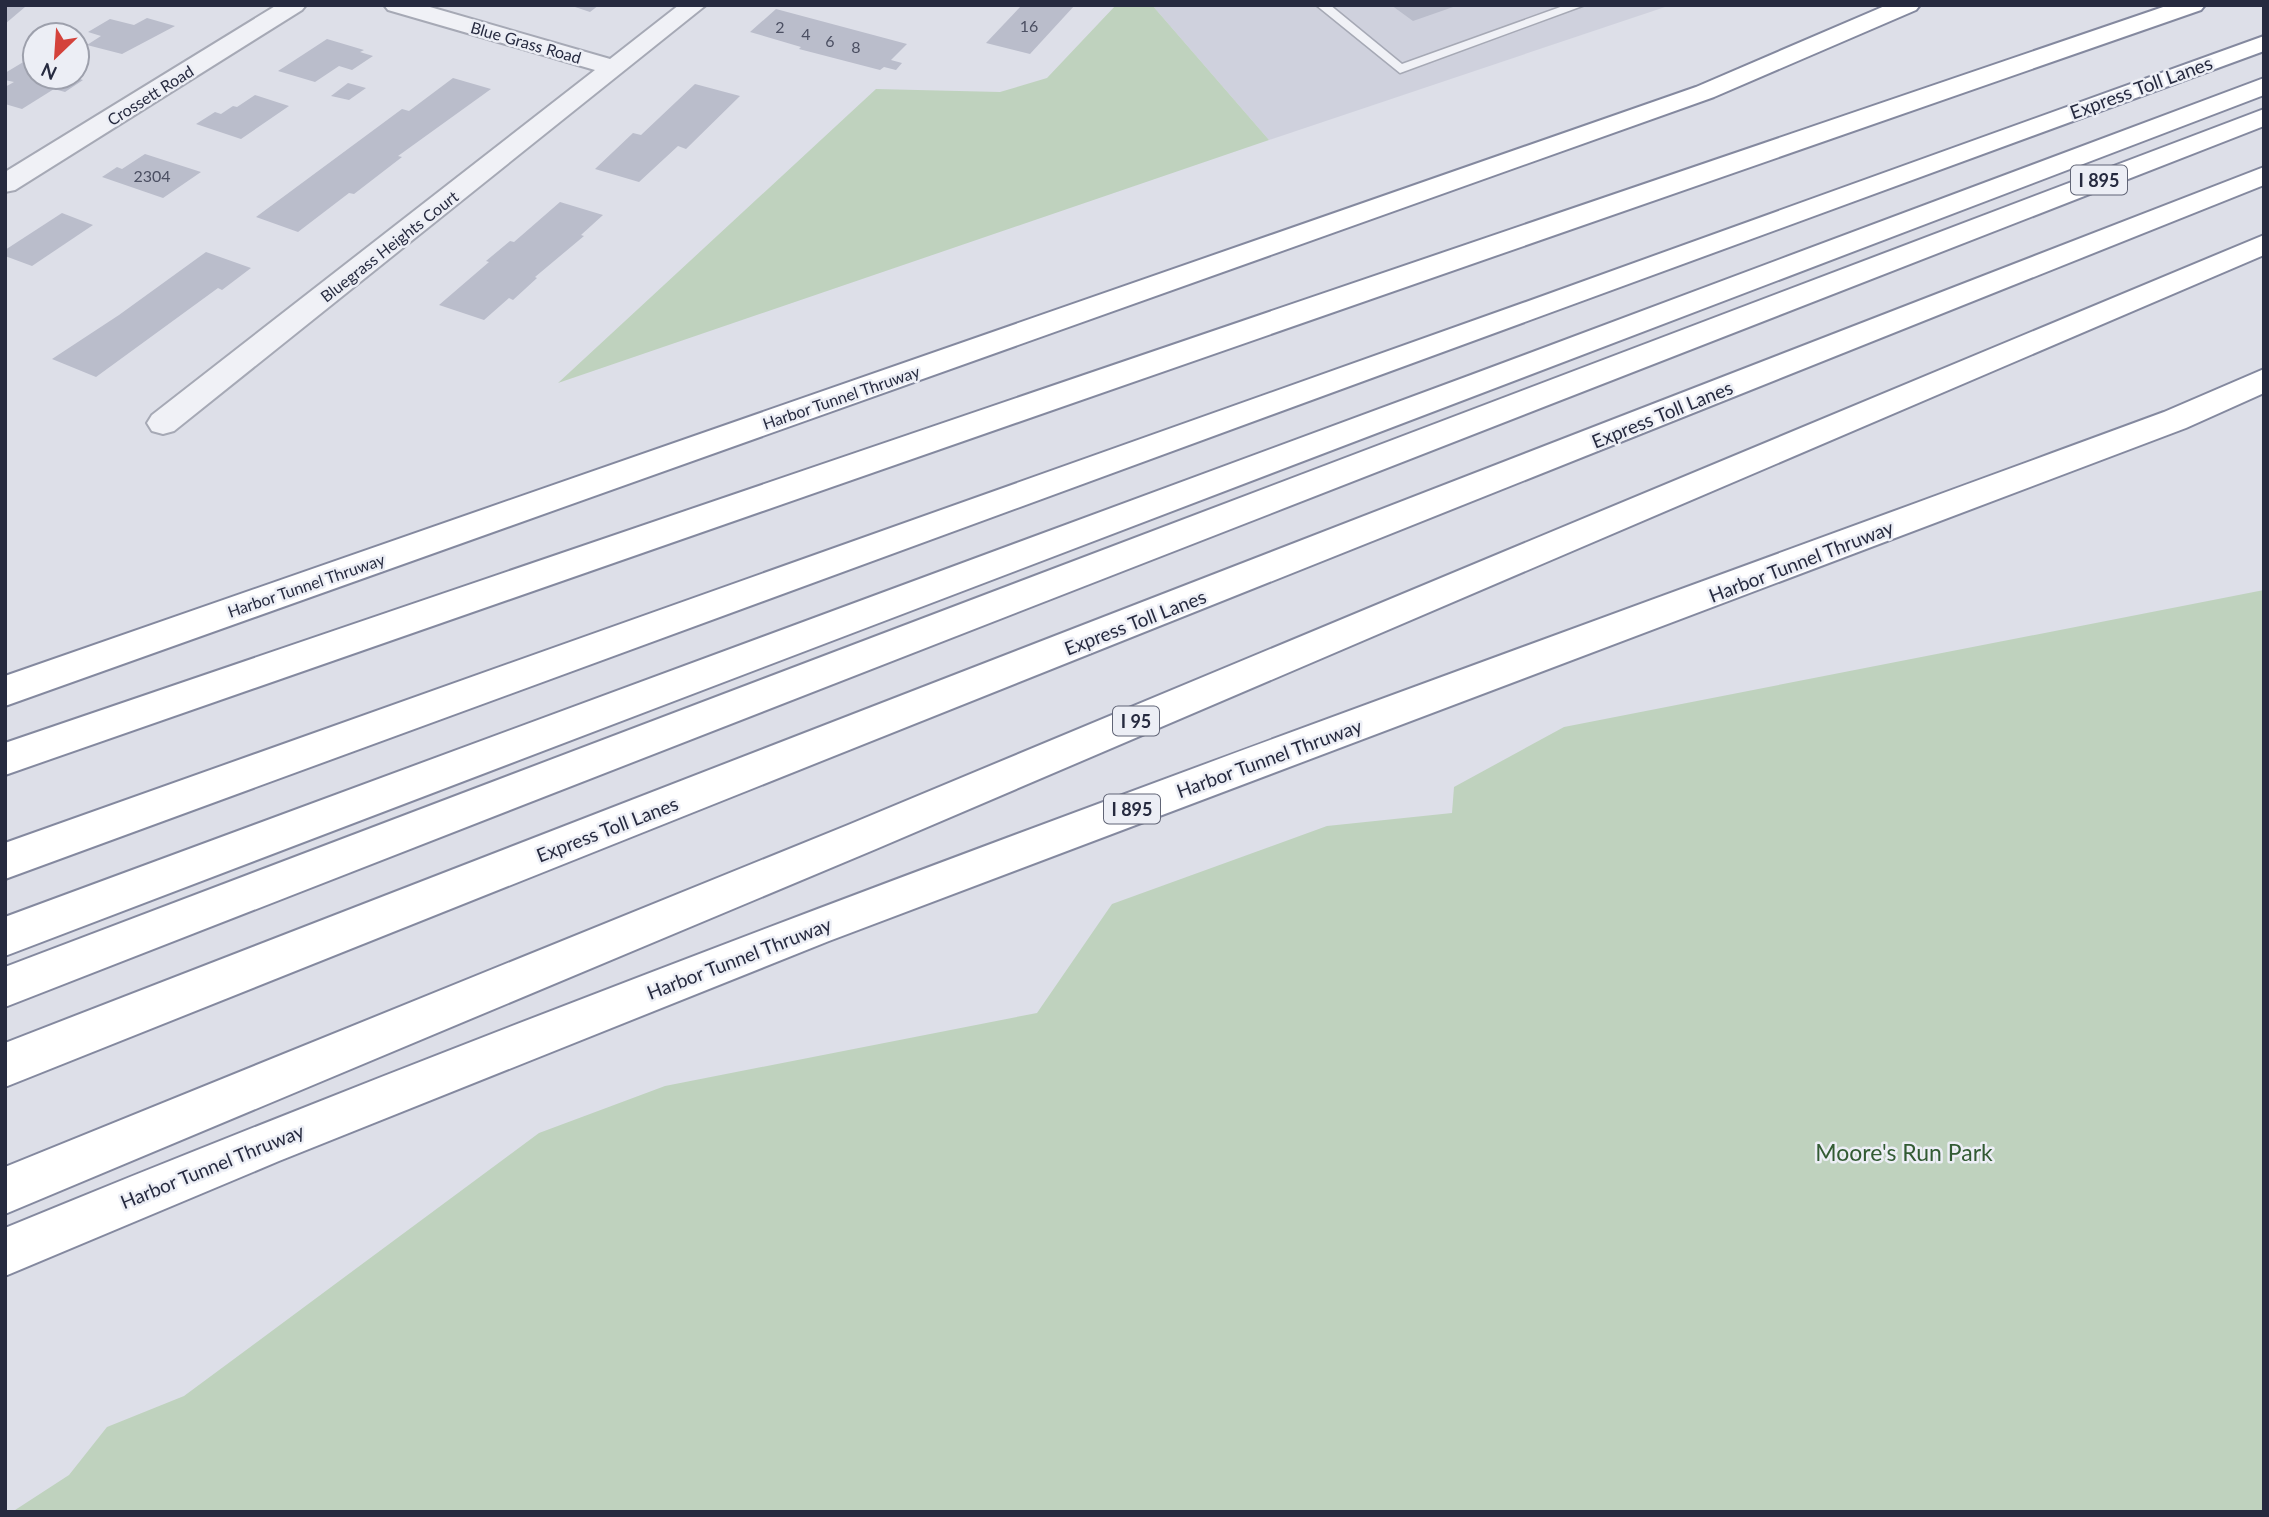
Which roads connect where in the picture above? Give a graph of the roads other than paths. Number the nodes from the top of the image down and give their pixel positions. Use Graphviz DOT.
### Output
graph roads {
  1 [pos="294,5"];
  2 [pos="396,5"];
  3 [pos="694,5"];
  4 [pos="1322,5"];
  5 [pos="1579,5"];
  6 [pos="1908,5"];
  7 [pos="2193,5"];
  8 [pos="2264,43"];
  9 [pos="614,68"];
  10 [pos="2264,86"];
  11 [pos="2264,117"];
  12 [pos="2264,175"];
  13 [pos="5,184"];
  14 [pos="2264,244"];
  15 [pos="2264,380"];
  16 [pos="163,423"];
  17 [pos="5,691"];
  18 [pos="5,759"];
  19 [pos="5,861"];
  20 [pos="5,936"];
  21 [pos="5,987"];
  22 [pos="5,1065"];
  23 [pos="5,1192"];
  24 [pos="5,1252"];
  1 -- 13 [label="street, Crossett Road"];
  2 -- 9 [label="street, Blue Grass Road"];
  3 -- 9 [label="street, Bluegrass Heights Court"];
  4 -- 5 [label="lane"];
  6 -- 17 [label="highway, Harbor Tunnel Thruway"];
  7 -- 18 [label="highway"];
  8 -- 19 [label="highway, Express Toll Lanes"];
  9 -- 16 [label="street, Bluegrass Heights Court"];
  10 -- 20 [label="highway"];
  11 -- 21 [label="highway, I 895"];
  12 -- 22 [label="highway, Express Toll Lanes"];
  14 -- 23 [label="highway, I 95"];
  15 -- 24 [label="highway, Harbor Tunnel Thruway / I 895"];
}
